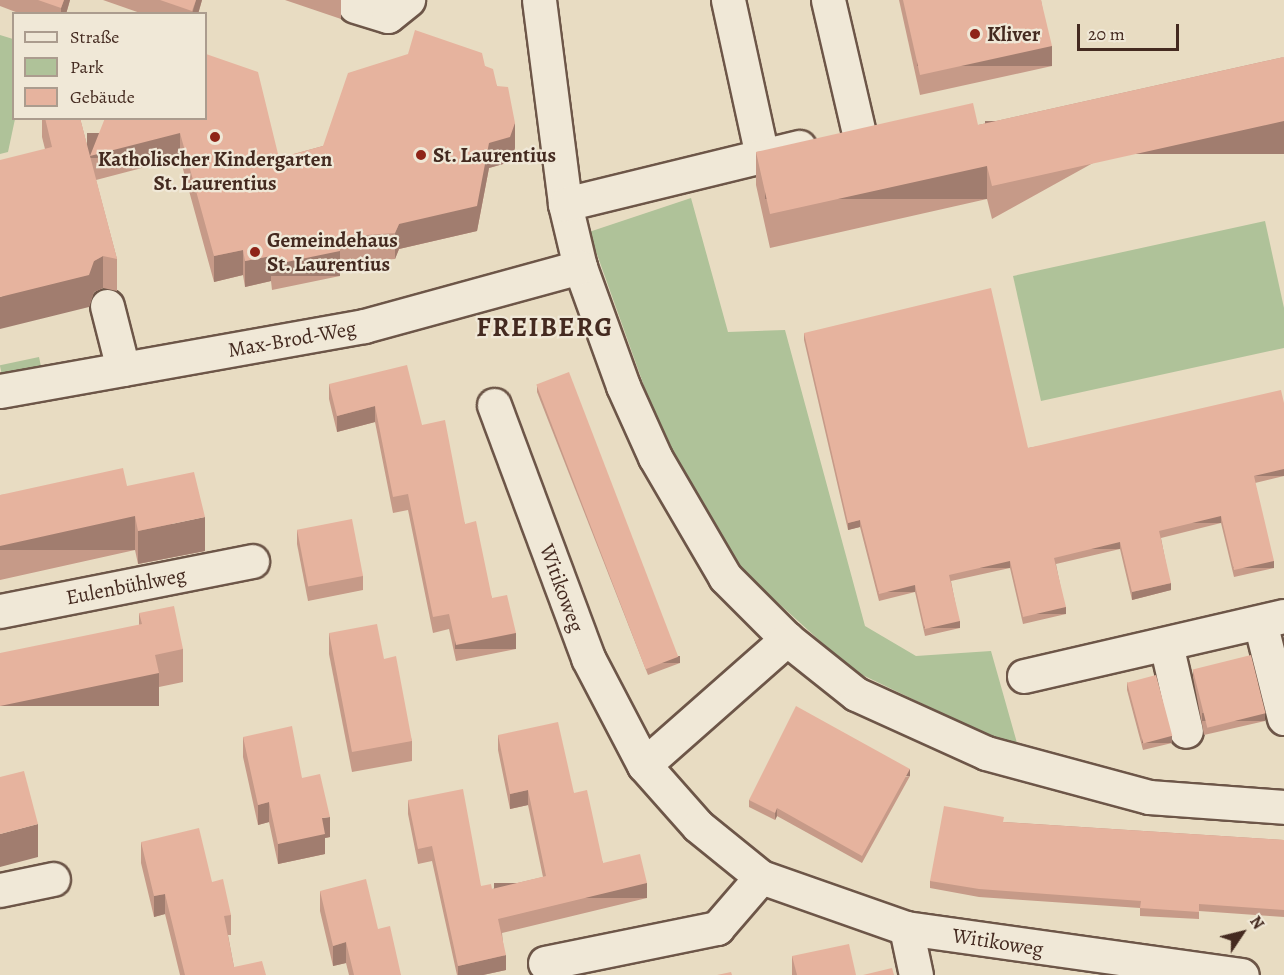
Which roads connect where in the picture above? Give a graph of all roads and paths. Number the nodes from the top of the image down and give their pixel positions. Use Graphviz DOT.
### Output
graph roads {
  1 [pos="408,0"];
  2 [pos="539,0"];
  3 [pos="728,0"];
  4 [pos="828,0"];
  5 [pos="355,6"];
  6 [pos="892,126"];
  7 [pos="859,133"];
  8 [pos="762,156"];
  9 [pos="565,204"];
  10 [pos="580,267"];
  11 [pos="107,306"];
  12 [pos="123,369"];
  13 [pos="0,391"];
  14 [pos="494,405"];
  15 [pos="252,561"];
  16 [pos="0,610"];
  17 [pos="1272,619"];
  18 [pos="787,639"];
  19 [pos="1166,644"];
  20 [pos="1024,676"];
  21 [pos="1284,718"];
  22 [pos="1186,731"];
  23 [pos="644,765"];
  24 [pos="1284,807"];
  25 [pos="761,877"];
  26 [pos="53,879"];
  27 [pos="0,890"];
  28 [pos="906,928"];
  29 [pos="545,963"];
  30 [pos="916,975"];
  31 [pos="1242,975"];
  1 -- 5 [label="street"];
  2 -- 9 [label="street"];
  3 -- 8 [label="street"];
  4 -- 7 [label="street"];
  6 -- 7 [label="street"];
  7 -- 8 [label="street"];
  8 -- 9 [label="street"];
  9 -- 10 [label="street"];
  10 -- 12 [label="street, Max-Brod-Weg"];
  10 -- 18 [label="street"];
  11 -- 12 [label="street"];
  12 -- 13 [label="street, Max-Brod-Weg"];
  14 -- 23 [label="street, Witikoweg"];
  15 -- 16 [label="street, Eulenbühlweg"];
  17 -- 19 [label="street"];
  17 -- 21 [label="street"];
  18 -- 23 [label="street"];
  18 -- 24 [label="street"];
  19 -- 20 [label="street"];
  19 -- 22 [label="street"];
  23 -- 25 [label="street, Witikoweg"];
  25 -- 28 [label="street, Witikoweg"];
  25 -- 29 [label="street"];
  26 -- 27 [label="street"];
  28 -- 30 [label="street"];
  28 -- 31 [label="street, Witikoweg"];
}
